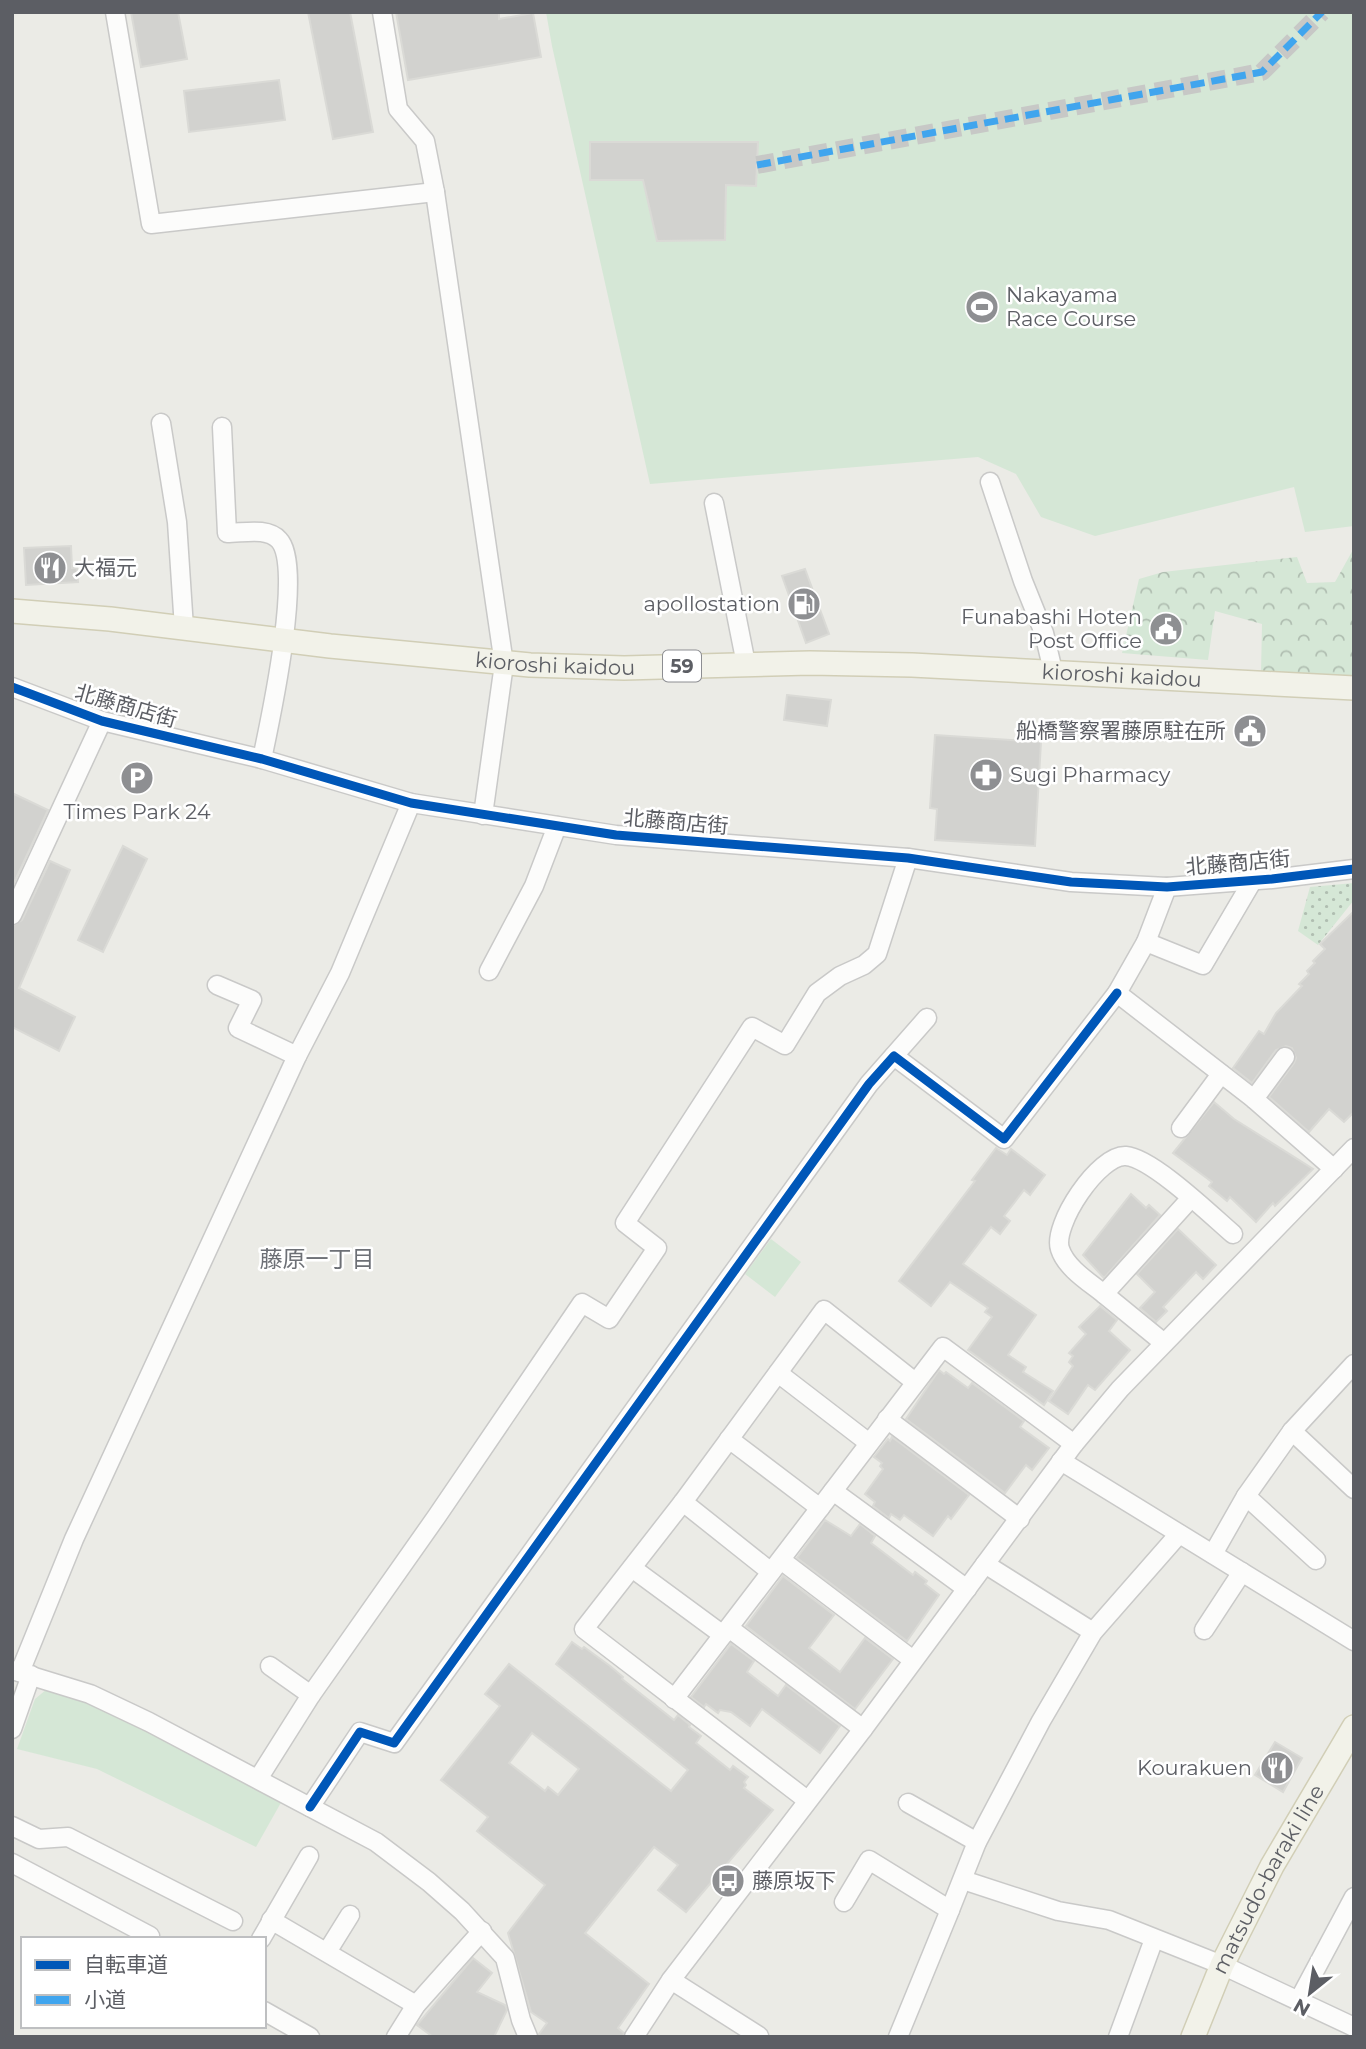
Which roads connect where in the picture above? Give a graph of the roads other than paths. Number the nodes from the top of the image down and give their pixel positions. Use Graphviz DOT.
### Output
graph roads {
  1 [pos="115,12"];
  2 [pos="382,12"];
  3 [pos="435,192"];
  4 [pos="161,423"];
  5 [pos="222,427"];
  6 [pos="990,482"];
  7 [pos="714,503"];
  8 [pos="12,611"];
  9 [pos="184,628"];
  10 [pos="284,640"];
  11 [pos="504,664"];
  12 [pos="746,664"];
  13 [pos="1053,671"];
  14 [pos="12,687"];
  15 [pos="1354,688"];
  16 [pos="102,721"];
  17 [pos="262,759"];
  18 [pos="411,803"];
  19 [pos="483,815"];
  20 [pos="557,826"];
  21 [pos="908,858"];
  22 [pos="1354,869"];
  23 [pos="1253,880"];
  24 [pos="1167,887"];
  25 [pos="12,915"];
  26 [pos="1146,942"];
  27 [pos="489,971"];
  28 [pos="217,985"];
  29 [pos="1117,993"];
  30 [pos="927,1018"];
  31 [pos="297,1056"];
  32 [pos="894,1056"];
  33 [pos="1285,1057"];
  34 [pos="1221,1074"];
  35 [pos="1254,1099"];
  36 [pos="1181,1128"];
  37 [pos="1354,1148"];
  38 [pos="1334,1170"];
  39 [pos="1191,1198"];
  40 [pos="1233,1234"];
  41 [pos="1104,1294"];
  42 [pos="1164,1343"];
  43 [pos="1354,1364"];
  44 [pos="778,1373"];
  45 [pos="915,1382"];
  46 [pos="887,1419"];
  47 [pos="1292,1431"];
  48 [pos="729,1439"];
  49 [pos="869,1443"];
  50 [pos="1073,1444"];
  51 [pos="1061,1461"];
  52 [pos="1354,1489"];
  53 [pos="833,1491"];
  54 [pos="1246,1496"];
  55 [pos="683,1502"];
  56 [pos="820,1508"];
  57 [pos="1020,1519"];
  58 [pos="1179,1534"];
  59 [pos="1213,1554"];
  60 [pos="1316,1560"];
  61 [pos="985,1564"];
  62 [pos="776,1566"];
  63 [pos="632,1568"];
  64 [pos="1242,1572"];
  65 [pos="967,1589"];
  66 [pos="1204,1630"];
  67 [pos="726,1631"];
  68 [pos="1093,1632"];
  69 [pos="1354,1641"];
  70 [pos="913,1660"];
  71 [pos="270,1666"];
  72 [pos="21,1673"];
  73 [pos="311,1695"];
  74 [pos="674,1699"];
  75 [pos="1354,1727"];
  76 [pos="12,1728"];
  77 [pos="863,1729"];
  78 [pos="258,1779"];
  79 [pos="807,1800"];
  80 [pos="908,1802"];
  81 [pos="310,1807"];
  82 [pos="12,1826"];
  83 [pos="978,1842"];
  84 [pos="309,1856"];
  85 [pos="12,1863"];
  86 [pos="963,1880"];
  87 [pos="1354,1898"];
  88 [pos="844,1902"];
  89 [pos="950,1910"];
  90 [pos="350,1914"];
  91 [pos="271,1920"];
  92 [pos="233,1921"];
  93 [pos="482,1931"];
  94 [pos="150,1936"];
  95 [pos="262,1937"];
  96 [pos="1154,1939"];
  97 [pos="327,1952"];
  98 [pos="1222,1965"];
  99 [pos="671,1980"];
  100 [pos="1299,2000"];
  101 [pos="416,2005"];
  102 [pos="266,2012"];
  103 [pos="1354,2027"];
  104 [pos="759,2036"];
  105 [pos="310,2037"];
  106 [pos="396,2037"];
  107 [pos="528,2037"];
  108 [pos="634,2037"];
  109 [pos="898,2037"];
  110 [pos="1118,2037"];
  111 [pos="1193,2037"];
  1 -- 3 [label="street"];
  2 -- 3 [label="street"];
  3 -- 11 [label="street"];
  4 -- 9 [label="street"];
  5 -- 10 [label="street"];
  6 -- 13 [label="street"];
  7 -- 12 [label="street"];
  8 -- 9 [label="main road, kioroshi kaidou / 59"];
  9 -- 10 [label="main road, kioroshi kaidou / 59"];
  10 -- 11 [label="main road, kioroshi kaidou / 59"];
  10 -- 17 [label="street"];
  11 -- 12 [label="main road, kioroshi kaidou / 59"];
  11 -- 19 [label="street"];
  12 -- 13 [label="main road, kioroshi kaidou / 59"];
  13 -- 15 [label="main road, kioroshi kaidou / 59"];
  14 -- 16 [label="street, 北藤商店街"];
  16 -- 17 [label="street, 北藤商店街"];
  16 -- 25 [label="street"];
  17 -- 18 [label="street, 北藤商店街"];
  18 -- 19 [label="street, 北藤商店街"];
  18 -- 31 [label="street"];
  19 -- 20 [label="street, 北藤商店街"];
  20 -- 21 [label="street, 北藤商店街"];
  20 -- 27 [label="street"];
  21 -- 24 [label="street, 北藤商店街"];
  21 -- 73 [label="street"];
  22 -- 23 [label="street, 北藤商店街"];
  23 -- 24 [label="street, 北藤商店街"];
  23 -- 26 [label="street"];
  24 -- 26 [label="street"];
  26 -- 29 [label="street"];
  28 -- 31 [label="street"];
  29 -- 32 [label="street"];
  29 -- 34 [label="street"];
  30 -- 32 [label="street"];
  31 -- 72 [label="street"];
  32 -- 81 [label="street"];
  33 -- 35 [label="street"];
  34 -- 35 [label="street"];
  34 -- 36 [label="street"];
  35 -- 38 [label="street"];
  37 -- 38 [label="street"];
  38 -- 42 [label="street"];
  39 -- 40 [label="street"];
  39 -- 41 [label="street"];
  39 -- 41 [label="street"];
  41 -- 42 [label="street"];
  42 -- 50 [label="street"];
  43 -- 47 [label="street"];
  44 -- 45 [label="street"];
  44 -- 48 [label="street"];
  44 -- 49 [label="street"];
  45 -- 46 [label="street"];
  45 -- 50 [label="street"];
  46 -- 49 [label="street"];
  46 -- 57 [label="street"];
  47 -- 52 [label="street"];
  47 -- 54 [label="street"];
  48 -- 55 [label="street"];
  48 -- 56 [label="street"];
  49 -- 53 [label="street"];
  50 -- 51 [label="street"];
  51 -- 57 [label="street"];
  51 -- 58 [label="street"];
  53 -- 56 [label="street"];
  53 -- 65 [label="street"];
  54 -- 59 [label="street"];
  54 -- 60 [label="street"];
  55 -- 62 [label="street"];
  55 -- 63 [label="street"];
  56 -- 62 [label="street"];
  57 -- 61 [label="street"];
  58 -- 59 [label="street"];
  58 -- 68 [label="street"];
  59 -- 64 [label="street"];
  61 -- 65 [label="street"];
  61 -- 68 [label="street"];
  62 -- 67 [label="street"];
  62 -- 70 [label="street"];
  63 -- 67 [label="street"];
  63 -- 74 [label="street"];
  64 -- 66 [label="street"];
  64 -- 69 [label="street"];
  65 -- 70 [label="street"];
  67 -- 74 [label="street"];
  67 -- 77 [label="street"];
  68 -- 83 [label="street"];
  70 -- 77 [label="street"];
  71 -- 73 [label="street"];
  72 -- 76 [label="street"];
  72 -- 78 [label="street"];
  73 -- 78 [label="street"];
  74 -- 79 [label="street"];
  75 -- 98 [label="main road, matsudo-baraki line"];
  77 -- 79 [label="street"];
  78 -- 81 [label="street"];
  79 -- 99 [label="street"];
  80 -- 83 [label="street"];
  81 -- 93 [label="street"];
  82 -- 92 [label="street"];
  83 -- 86 [label="street"];
  84 -- 91 [label="street"];
  85 -- 94 [label="street"];
  86 -- 89 [label="street"];
  86 -- 96 [label="street"];
  87 -- 100 [label="street"];
  88 -- 89 [label="street"];
  89 -- 109 [label="street"];
  90 -- 97 [label="street"];
  91 -- 95 [label="street"];
  91 -- 97 [label="street"];
  93 -- 101 [label="street"];
  93 -- 107 [label="street"];
  96 -- 98 [label="street"];
  96 -- 110 [label="street"];
  97 -- 101 [label="street"];
  98 -- 100 [label="street"];
  98 -- 111 [label="main road, matsudo-baraki line"];
  99 -- 104 [label="street"];
  99 -- 108 [label="street"];
  100 -- 103 [label="street"];
  101 -- 106 [label="street"];
  102 -- 105 [label="street"];
}
